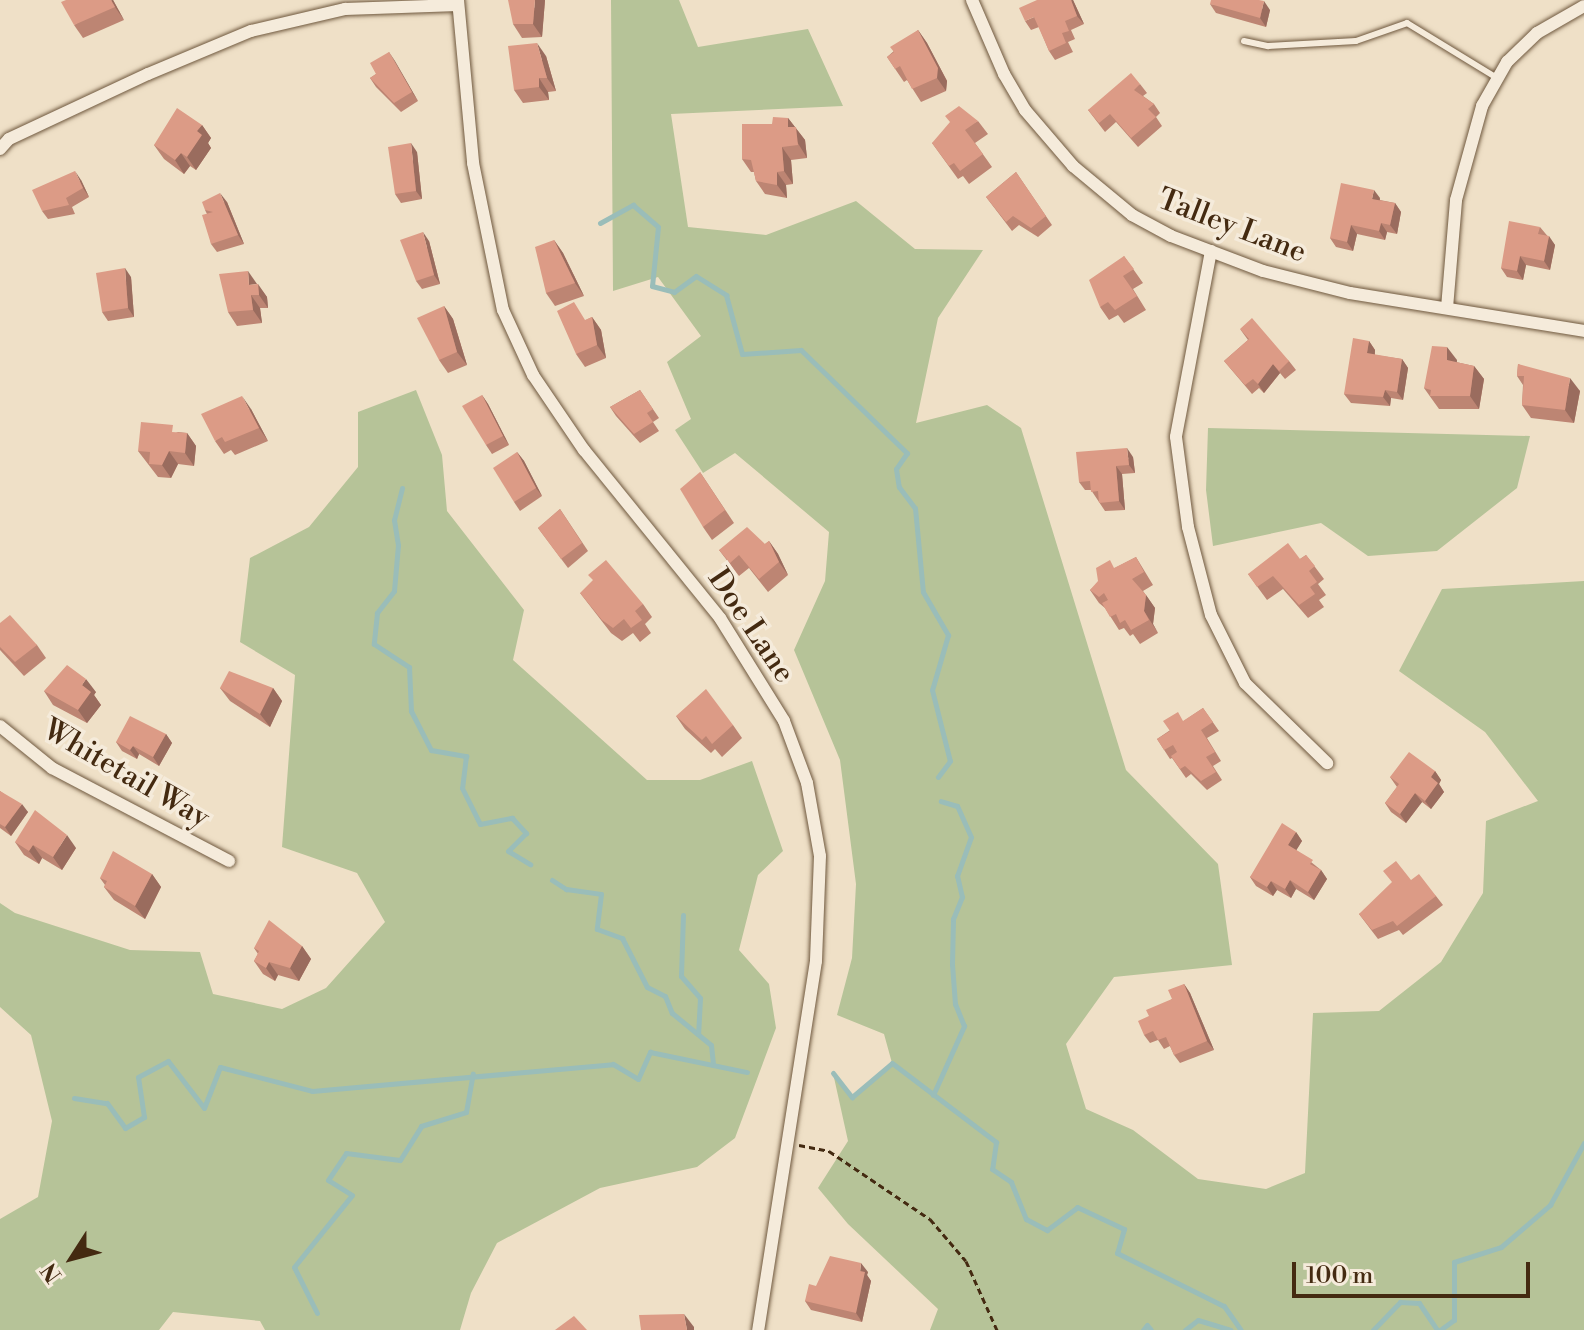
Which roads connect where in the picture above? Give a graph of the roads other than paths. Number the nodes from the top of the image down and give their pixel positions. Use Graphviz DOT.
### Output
graph roads {
  1 [pos="972,0"];
  2 [pos="458,2"];
  3 [pos="1584,6"];
  4 [pos="1244,41"];
  5 [pos="1497,78"];
  6 [pos="0,149"];
  7 [pos="1211,251"];
  8 [pos="1447,308"];
  9 [pos="1584,331"];
  10 [pos="0,726"];
  11 [pos="1327,763"];
  12 [pos="229,861"];
  13 [pos="758,1330"];
  1 -- 7 [label="street, Talley Lane"];
  2 -- 6 [label="street"];
  2 -- 13 [label="street, Doe Lane"];
  3 -- 5 [label="street"];
  4 -- 5 [label="lane"];
  5 -- 8 [label="street"];
  7 -- 8 [label="street, Talley Lane"];
  7 -- 11 [label="street"];
  8 -- 9 [label="street, Talley Lane"];
  10 -- 12 [label="street, Whitetail Way"];
}
